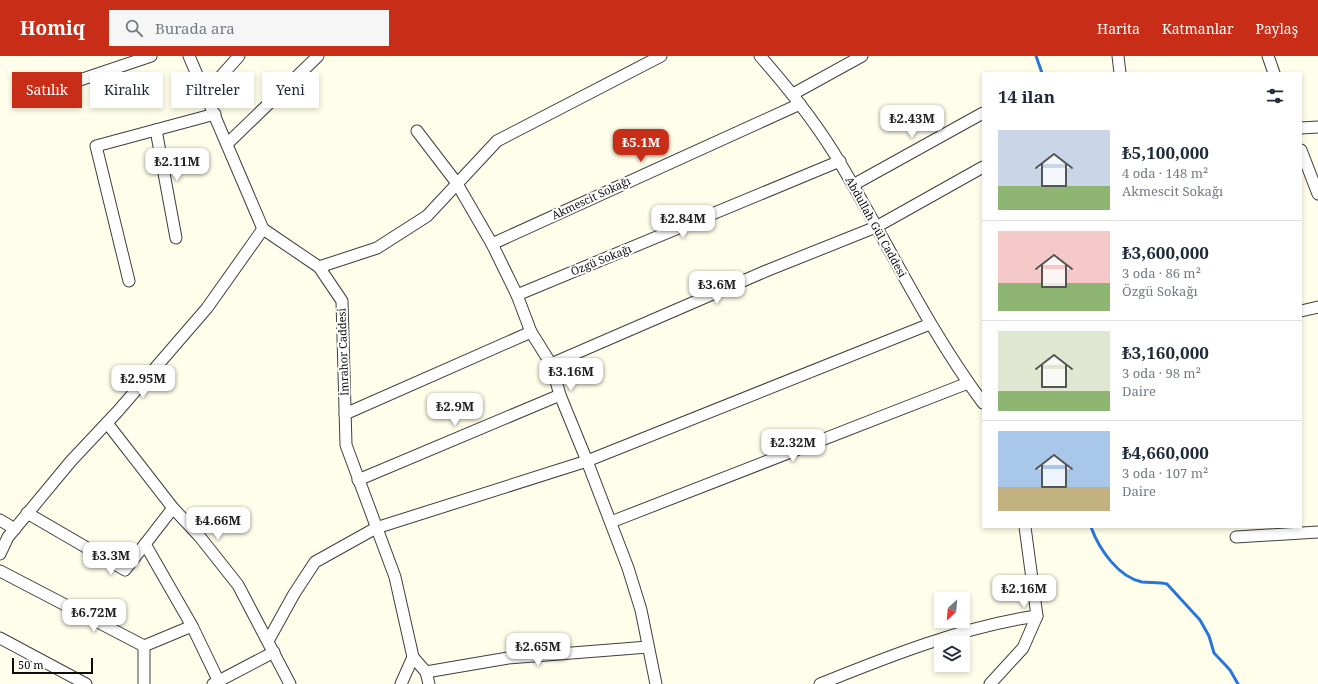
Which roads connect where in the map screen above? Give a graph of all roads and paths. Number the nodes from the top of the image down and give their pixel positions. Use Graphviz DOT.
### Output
graph roads {
  1 [pos="151,56"];
  2 [pos="189,56"];
  3 [pos="239,56"];
  4 [pos="318,56"];
  5 [pos="661,56"];
  6 [pos="760,56"];
  7 [pos="862,56"];
  8 [pos="1118,56"];
  9 [pos="1268,56"];
  10 [pos="196,72"];
  11 [pos="225,72"];
  12 [pos="1120,72"];
  13 [pos="1274,72"];
  14 [pos="82,79"];
  15 [pos="793,94"];
  16 [pos="800,104"];
  17 [pos="212,108"];
  18 [pos="215,114"];
  19 [pos="982,114"];
  20 [pos="1318,127"];
  21 [pos="1302,128"];
  22 [pos="156,130"];
  23 [pos="417,132"];
  24 [pos="227,144"];
  25 [pos="1302,153"];
  26 [pos="840,162"];
  27 [pos="982,168"];
  28 [pos="456,182"];
  29 [pos="852,185"];
  30 [pos="1318,194"];
  31 [pos="876,227"];
  32 [pos="263,229"];
  33 [pos="176,238"];
  34 [pos="492,244"];
  35 [pos="319,267"];
  36 [pos="129,282"];
  37 [pos="517,295"];
  38 [pos="1318,307"];
  39 [pos="1302,311"];
  40 [pos="930,324"];
  41 [pos="531,332"];
  42 [pos="551,364"];
  43 [pos="968,383"];
  44 [pos="560,395"];
  45 [pos="982,402"];
  46 [pos="345,414"];
  47 [pos="107,423"];
  48 [pos="588,461"];
  49 [pos="358,480"];
  50 [pos="173,508"];
  51 [pos="27,514"];
  52 [pos="0,520"];
  53 [pos="611,522"];
  54 [pos="376,528"];
  55 [pos="1025,528"];
  56 [pos="15,529"];
  57 [pos="1318,532"];
  58 [pos="1236,537"];
  59 [pos="145,544"];
  60 [pos="0,554"];
  61 [pos="0,571"];
  62 [pos="1037,616"];
  63 [pos="192,626"];
  64 [pos="0,638"];
  65 [pos="268,640"];
  66 [pos="144,646"];
  67 [pos="648,647"];
  68 [pos="274,652"];
  69 [pos="413,657"];
  70 [pos="426,672"];
  71 [pos="217,683"];
  72 [pos="86,684"];
  73 [pos="144,684"];
  74 [pos="290,684"];
  75 [pos="401,684"];
  76 [pos="429,684"];
  77 [pos="656,684"];
  78 [pos="820,684"];
  79 [pos="990,684"];
  1 -- 14 [label="street"];
  2 -- 10 [label="street"];
  3 -- 11 [label="street"];
  4 -- 24 [label="street"];
  5 -- 28 [label="street"];
  6 -- 15 [label="street, Abdullah Gül Caddesi"];
  7 -- 15 [label="street"];
  8 -- 12 [label="street"];
  9 -- 13 [label="street"];
  15 -- 16 [label="street, Abdullah Gül Caddesi"];
  16 -- 26 [label="street, Abdullah Gül Caddesi"];
  16 -- 34 [label="street, Akmescit Sokağı"];
  17 -- 18 [label="street"];
  18 -- 22 [label="street"];
  18 -- 24 [label="street"];
  19 -- 29 [label="street"];
  20 -- 21 [label="street"];
  22 -- 33 [label="street"];
  22 -- 36 [label="street"];
  23 -- 28 [label="street"];
  24 -- 32 [label="street"];
  25 -- 30 [label="street"];
  26 -- 29 [label="street, Abdullah Gül Caddesi"];
  26 -- 37 [label="street, Özgü Sokağı"];
  27 -- 31 [label="street"];
  28 -- 34 [label="street"];
  28 -- 35 [label="street"];
  29 -- 31 [label="street, Abdullah Gül Caddesi"];
  31 -- 40 [label="street, Abdullah Gül Caddesi"];
  31 -- 42 [label="street"];
  32 -- 35 [label="street, İmrahor Caddesi"];
  32 -- 47 [label="street"];
  34 -- 37 [label="street"];
  35 -- 46 [label="street, İmrahor Caddesi"];
  37 -- 41 [label="street"];
  38 -- 39 [label="street"];
  40 -- 43 [label="street, Abdullah Gül Caddesi"];
  40 -- 48 [label="street"];
  41 -- 42 [label="street"];
  41 -- 46 [label="street"];
  42 -- 44 [label="street"];
  43 -- 45 [label="street, Abdullah Gül Caddesi"];
  43 -- 53 [label="street"];
  44 -- 48 [label="street"];
  44 -- 49 [label="street"];
  46 -- 49 [label="street, İmrahor Caddesi"];
  47 -- 50 [label="street"];
  47 -- 51 [label="street"];
  48 -- 53 [label="street"];
  48 -- 54 [label="street"];
  49 -- 54 [label="street, İmrahor Caddesi"];
  50 -- 59 [label="street"];
  50 -- 65 [label="street"];
  51 -- 56 [label="street"];
  51 -- 59 [label="street"];
  52 -- 56 [label="street"];
  53 -- 67 [label="street"];
  54 -- 65 [label="street"];
  54 -- 69 [label="street, İmrahor Caddesi"];
  55 -- 62 [label="street"];
  56 -- 60 [label="street"];
  57 -- 58 [label="street"];
  59 -- 63 [label="street"];
  61 -- 66 [label="street"];
  62 -- 78 [label="street"];
  62 -- 79 [label="street"];
  63 -- 66 [label="street"];
  63 -- 71 [label="street"];
  64 -- 72 [label="street"];
  65 -- 68 [label="street"];
  66 -- 73 [label="street"];
  67 -- 70 [label="street"];
  67 -- 77 [label="street"];
  68 -- 71 [label="street"];
  68 -- 74 [label="street"];
  69 -- 70 [label="street"];
  69 -- 75 [label="street"];
  70 -- 76 [label="street"];
}
